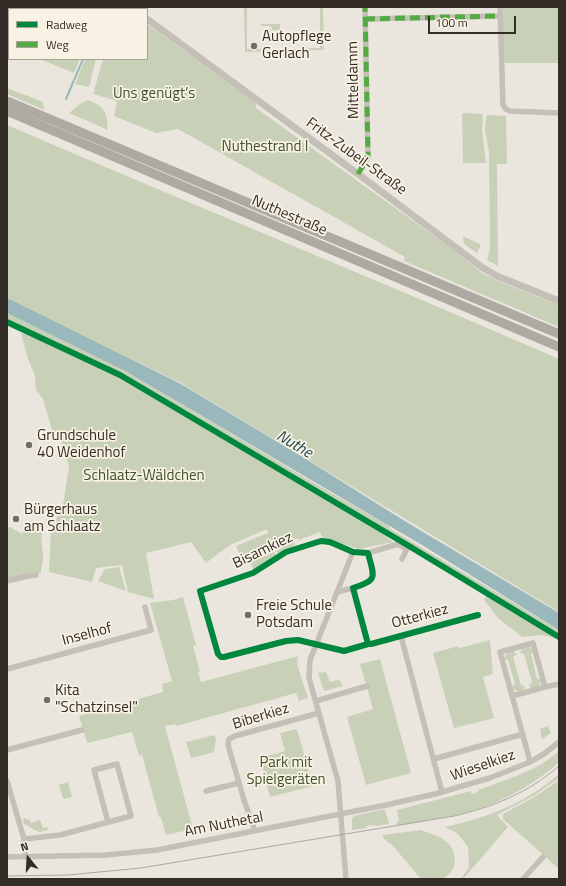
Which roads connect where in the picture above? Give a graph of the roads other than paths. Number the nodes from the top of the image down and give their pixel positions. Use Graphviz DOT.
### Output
graph roads {
  1 [pos="365,7"];
  2 [pos="500,7"];
  3 [pos="500,16"];
  4 [pos="365,19"];
  5 [pos="148,20"];
  6 [pos="7,101"];
  7 [pos="7,111"];
  8 [pos="559,113"];
  9 [pos="358,174"];
  10 [pos="559,301"];
  11 [pos="559,334"];
  12 [pos="559,347"];
  13 [pos="353,552"];
  14 [pos="368,553"];
  15 [pos="402,559"];
  16 [pos="36,575"];
  17 [pos="7,581"];
  18 [pos="353,588"];
  19 [pos="337,592"];
  20 [pos="145,607"];
  21 [pos="478,615"];
  22 [pos="401,636"];
  23 [pos="368,644"];
  24 [pos="316,645"];
  25 [pos="7,669"];
  26 [pos="559,684"];
  27 [pos="367,686"];
  28 [pos="545,687"];
  29 [pos="512,696"];
  30 [pos="316,701"];
  31 [pos="319,713"];
  32 [pos="82,730"];
  33 [pos="523,734"];
  34 [pos="559,742"];
  35 [pos="7,750"];
  36 [pos="434,758"];
  37 [pos="530,762"];
  38 [pos="7,780"];
  39 [pos="239,783"];
  40 [pos="206,791"];
  41 [pos="442,792"];
  42 [pos="340,814"];
  43 [pos="108,822"];
  44 [pos="255,831"];
  45 [pos="24,839"];
  46 [pos="7,857"];
  47 [pos="25,857"];
  48 [pos="543,857"];
  49 [pos="346,879"];
  50 [pos="523,879"];
  1 -- 4 [label="street, Mitteldamm"];
  2 -- 3 [label="street"];
  3 -- 4 [label="street"];
  3 -- 8 [label="street"];
  4 -- 9 [label="street, Mitteldamm"];
  5 -- 9 [label="street, Fritz-Zubeil-Straße"];
  6 -- 11 [label="highway, Nuthestraße"];
  7 -- 12 [label="highway, Nuthestraße"];
  9 -- 10 [label="street, Fritz-Zubeil-Straße"];
  13 -- 14 [label="street, Bisamkiez"];
  13 -- 19 [label="street"];
  13 -- 24 [label="street, Bisamkiez"];
  14 -- 15 [label="street, Bisamkiez"];
  14 -- 18 [label="street"];
  16 -- 17 [label="street"];
  18 -- 19 [label="street"];
  18 -- 23 [label="street"];
  19 -- 24 [label="street"];
  20 -- 25 [label="street, Inselhof"];
  21 -- 22 [label="street, Otterkiez"];
  22 -- 23 [label="street, Otterkiez"];
  22 -- 36 [label="street, Otterkiez"];
  23 -- 24 [label="street, Otterkiez"];
  24 -- 30 [label="street"];
  26 -- 28 [label="street"];
  27 -- 30 [label="street"];
  28 -- 29 [label="street"];
  28 -- 29 [label="street, Wieselkiez"];
  29 -- 33 [label="street, Wieselkiez"];
  30 -- 31 [label="street"];
  31 -- 39 [label="street, Biberkiez"];
  31 -- 42 [label="street"];
  32 -- 35 [label="street"];
  33 -- 36 [label="street, Wieselkiez"];
  33 -- 37 [label="street, Wieselkiez"];
  34 -- 37 [label="street, Wieselkiez"];
  36 -- 41 [label="street, Otterkiez"];
  37 -- 41 [label="street, Wieselkiez"];
  38 -- 45 [label="street"];
  39 -- 40 [label="street"];
  39 -- 44 [label="street, Biberkiez"];
  41 -- 42 [label="street, Am Nuthetal"];
  42 -- 44 [label="street, Am Nuthetal"];
  42 -- 49 [label="street"];
  43 -- 43 [label="street"];
  43 -- 45 [label="street"];
  44 -- 47 [label="street, Am Nuthetal"];
  45 -- 47 [label="street"];
  46 -- 47 [label="street, Am Nuthetal"];
  48 -- 50 [label="street"];
}
